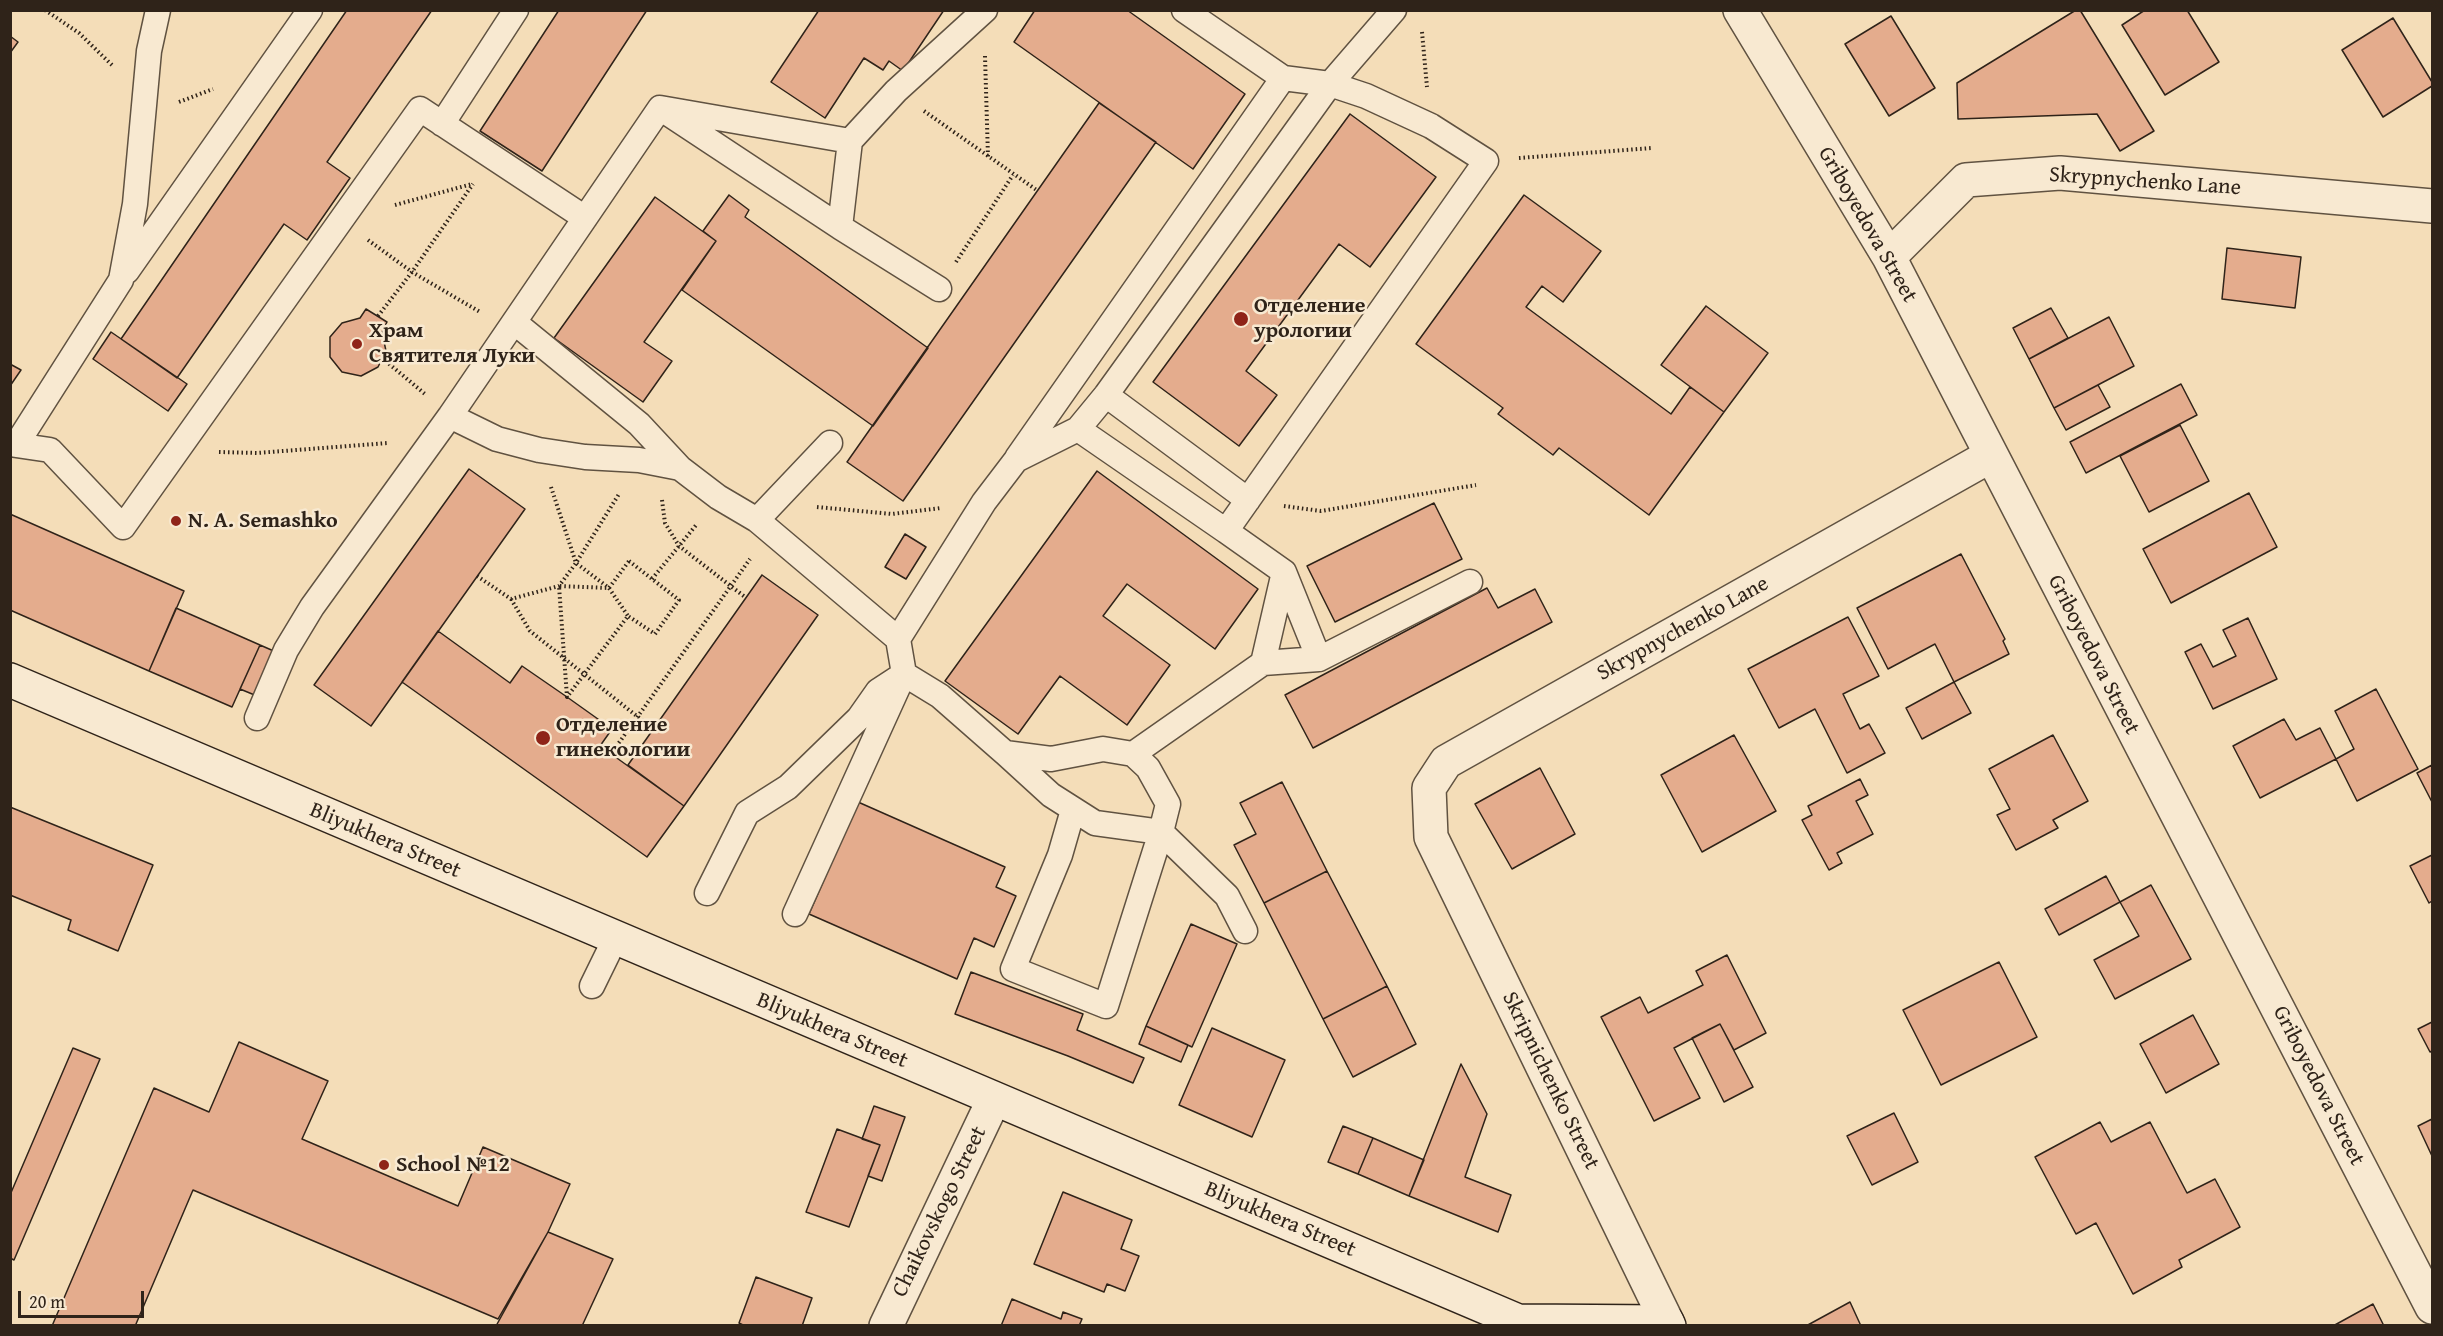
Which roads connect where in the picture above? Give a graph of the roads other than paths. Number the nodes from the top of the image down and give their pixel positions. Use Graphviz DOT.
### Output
graph roads {
  1 [pos="158,10"];
  2 [pos="310,10"];
  3 [pos="516,10"];
  4 [pos="1184,10"];
  5 [pos="1394,10"];
  6 [pos="1740,10"];
  7 [pos="985,12"];
  8 [pos="1283,78"];
  9 [pos="1330,84"];
  10 [pos="660,108"];
  11 [pos="442,124"];
  12 [pos="850,141"];
  13 [pos="2433,206"];
  14 [pos="585,218"];
  15 [pos="840,226"];
  16 [pos="1889,257"];
  17 [pos="121,280"];
  18 [pos="939,289"];
  19 [pos="514,322"];
  20 [pos="1106,395"];
  21 [pos="450,416"];
  22 [pos="1078,429"];
  23 [pos="13,443"];
  24 [pos="830,443"];
  25 [pos="1990,456"];
  26 [pos="1016,460"];
  27 [pos="672,466"];
  28 [pos="1248,500"];
  29 [pos="766,518"];
  30 [pos="1226,531"];
  31 [pos="1284,573"];
  32 [pos="1470,582"];
  33 [pos="898,639"];
  34 [pos="1319,659"];
  35 [pos="1263,663"];
  36 [pos="904,674"];
  37 [pos="10,680"];
  38 [pos="257,718"];
  39 [pos="1005,753"];
  40 [pos="1133,754"];
  41 [pos="1072,810"];
  42 [pos="1161,832"];
  43 [pos="1431,837"];
  44 [pos="707,893"];
  45 [pos="795,914"];
  46 [pos="1245,931"];
  47 [pos="615,939"];
  48 [pos="592,986"];
  49 [pos="994,1099"];
  50 [pos="2433,1307"];
  51 [pos="1518,1323"];
  52 [pos="1668,1324"];
  53 [pos="886,1326"];
  1 -- 17 [label="lane"];
  2 -- 17 [label="lane"];
  3 -- 11 [label="lane"];
  4 -- 8 [label="lane"];
  5 -- 9 [label="lane"];
  6 -- 16 [label="street, Griboyedova Street"];
  7 -- 12 [label="lane"];
  8 -- 9 [label="lane"];
  8 -- 26 [label="lane"];
  9 -- 20 [label="lane"];
  9 -- 28 [label="lane"];
  10 -- 12 [label="lane"];
  10 -- 14 [label="lane"];
  10 -- 15 [label="lane"];
  11 -- 14 [label="lane"];
  11 -- 23 [label="lane"];
  12 -- 15 [label="lane"];
  13 -- 16 [label="street, Skrypnychenko Lane"];
  14 -- 19 [label="lane"];
  15 -- 18 [label="lane"];
  16 -- 25 [label="street, Griboyedova Street"];
  17 -- 23 [label="lane"];
  19 -- 21 [label="lane"];
  19 -- 27 [label="lane"];
  20 -- 22 [label="lane"];
  20 -- 28 [label="lane"];
  21 -- 27 [label="lane"];
  21 -- 38 [label="lane"];
  22 -- 26 [label="lane"];
  22 -- 30 [label="lane"];
  24 -- 29 [label="lane"];
  25 -- 43 [label="street, Skrypnychenko Lane"];
  25 -- 50 [label="street, Griboyedova Street"];
  26 -- 33 [label="lane"];
  27 -- 29 [label="lane"];
  28 -- 30 [label="lane"];
  29 -- 33 [label="lane"];
  30 -- 31 [label="lane"];
  31 -- 34 [label="lane"];
  31 -- 35 [label="lane"];
  32 -- 34 [label="lane"];
  33 -- 36 [label="lane"];
  34 -- 35 [label="lane"];
  35 -- 40 [label="lane"];
  36 -- 39 [label="lane"];
  36 -- 44 [label="lane"];
  36 -- 45 [label="lane"];
  37 -- 47 [label="street, Bliyukhera Street"];
  39 -- 40 [label="lane"];
  39 -- 41 [label="lane"];
  40 -- 42 [label="lane"];
  41 -- 42 [label="lane"];
  41 -- 42 [label="lane"];
  42 -- 46 [label="lane"];
  43 -- 52 [label="street, Skripnichenko Street"];
  47 -- 48 [label="lane"];
  47 -- 49 [label="street, Bliyukhera Street"];
  49 -- 51 [label="street, Bliyukhera Street"];
  49 -- 53 [label="street, Chaikovskogo Street"];
  51 -- 52 [label="street, Bliyukhera Street"];
}
